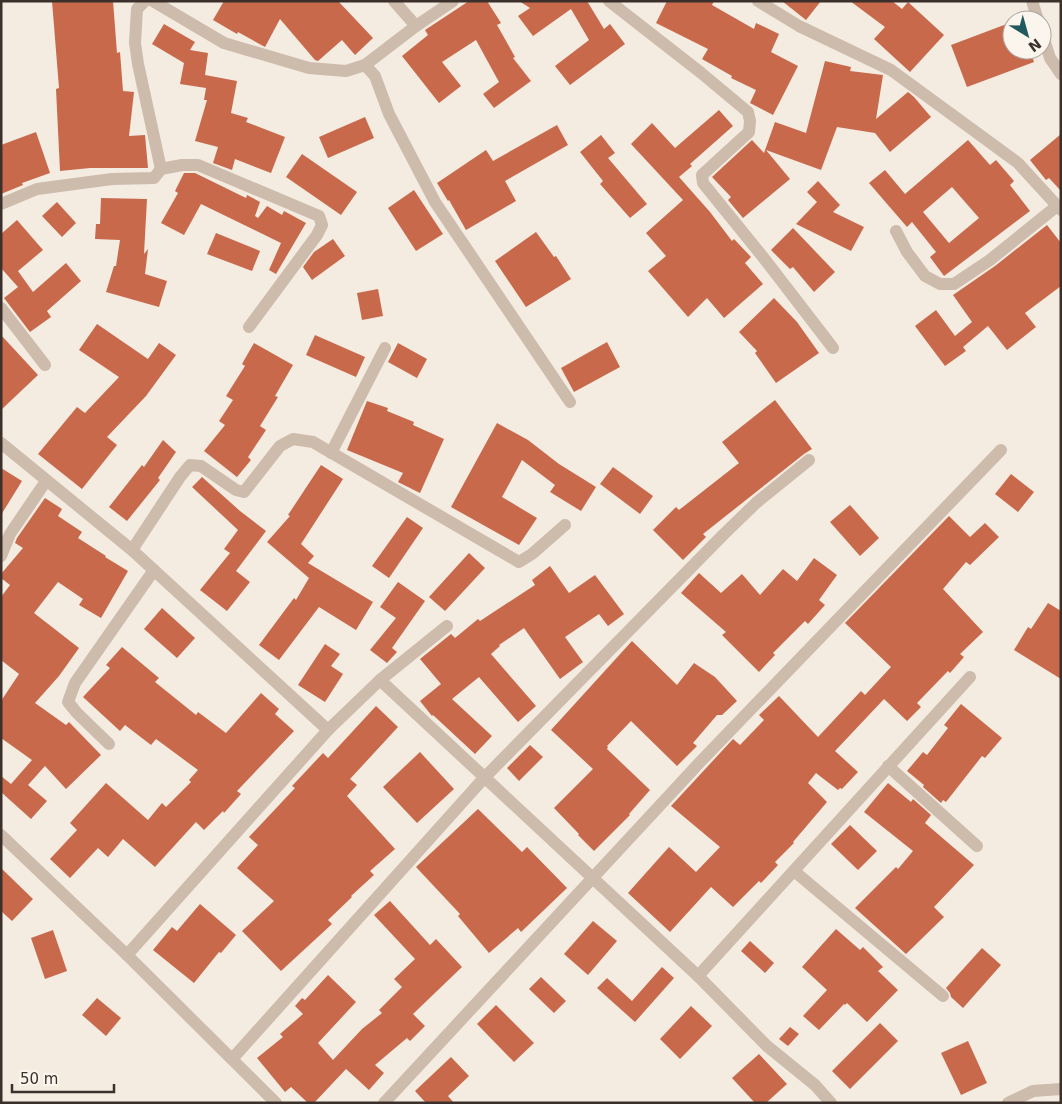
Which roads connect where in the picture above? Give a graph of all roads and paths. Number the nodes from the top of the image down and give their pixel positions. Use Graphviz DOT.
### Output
graph roads {
  1 [pos="146,1"];
  2 [pos="153,1"];
  3 [pos="394,1"];
  4 [pos="453,1"];
  5 [pos="609,1"];
  6 [pos="758,1"];
  7 [pos="416,26"];
  8 [pos="1051,60"];
  9 [pos="364,65"];
  10 [pos="1061,74"];
  11 [pos="160,169"];
  12 [pos="1,204"];
  13 [pos="1059,208"];
  14 [pos="896,231"];
  15 [pos="1,308"];
  16 [pos="249,327"];
  17 [pos="385,348"];
  18 [pos="833,348"];
  19 [pos="46,365"];
  20 [pos="570,402"];
  21 [pos="1,443"];
  22 [pos="1001,450"];
  23 [pos="331,453"];
  24 [pos="809,460"];
  25 [pos="46,481"];
  26 [pos="565,525"];
  27 [pos="132,550"];
  28 [pos="1,556"];
  29 [pos="154,570"];
  30 [pos="447,626"];
  31 [pos="970,677"];
  32 [pos="380,680"];
  33 [pos="328,730"];
  34 [pos="109,744"];
  35 [pos="888,766"];
  36 [pos="484,778"];
  37 [pos="1,835"];
  38 [pos="977,846"];
  39 [pos="794,871"];
  40 [pos="593,880"];
  41 [pos="127,955"];
  42 [pos="698,976"];
  43 [pos="943,996"];
  44 [pos="233,1058"];
  45 [pos="1061,1089"];
  46 [pos="276,1103"];
  47 [pos="384,1103"];
  48 [pos="831,1103"];
  49 [pos="1008,1103"];
  1 -- 11 [label="street"];
  2 -- 9 [label="street"];
  3 -- 7 [label="street"];
  4 -- 7 [label="street"];
  5 -- 18 [label="street"];
  6 -- 13 [label="street"];
  7 -- 9 [label="street"];
  8 -- 10 [label="street"];
  9 -- 20 [label="street"];
  11 -- 12 [label="street"];
  11 -- 16 [label="street"];
  13 -- 14 [label="street"];
  15 -- 19 [label="street"];
  17 -- 23 [label="street"];
  21 -- 25 [label="street"];
  22 -- 40 [label="street"];
  23 -- 26 [label="street"];
  23 -- 27 [label="street"];
  24 -- 36 [label="street"];
  25 -- 27 [label="street"];
  25 -- 28 [label="street"];
  27 -- 29 [label="street"];
  29 -- 33 [label="street"];
  29 -- 34 [label="street"];
  30 -- 32 [label="street"];
  31 -- 35 [label="street"];
  32 -- 33 [label="street"];
  32 -- 36 [label="street"];
  33 -- 41 [label="street"];
  35 -- 38 [label="street"];
  35 -- 39 [label="street"];
  36 -- 40 [label="street"];
  36 -- 44 [label="street"];
  37 -- 41 [label="street"];
  39 -- 42 [label="street"];
  39 -- 43 [label="street"];
  40 -- 42 [label="street"];
  40 -- 47 [label="street"];
  41 -- 44 [label="street"];
  42 -- 48 [label="street"];
  44 -- 46 [label="street"];
  45 -- 49 [label="street"];
}
